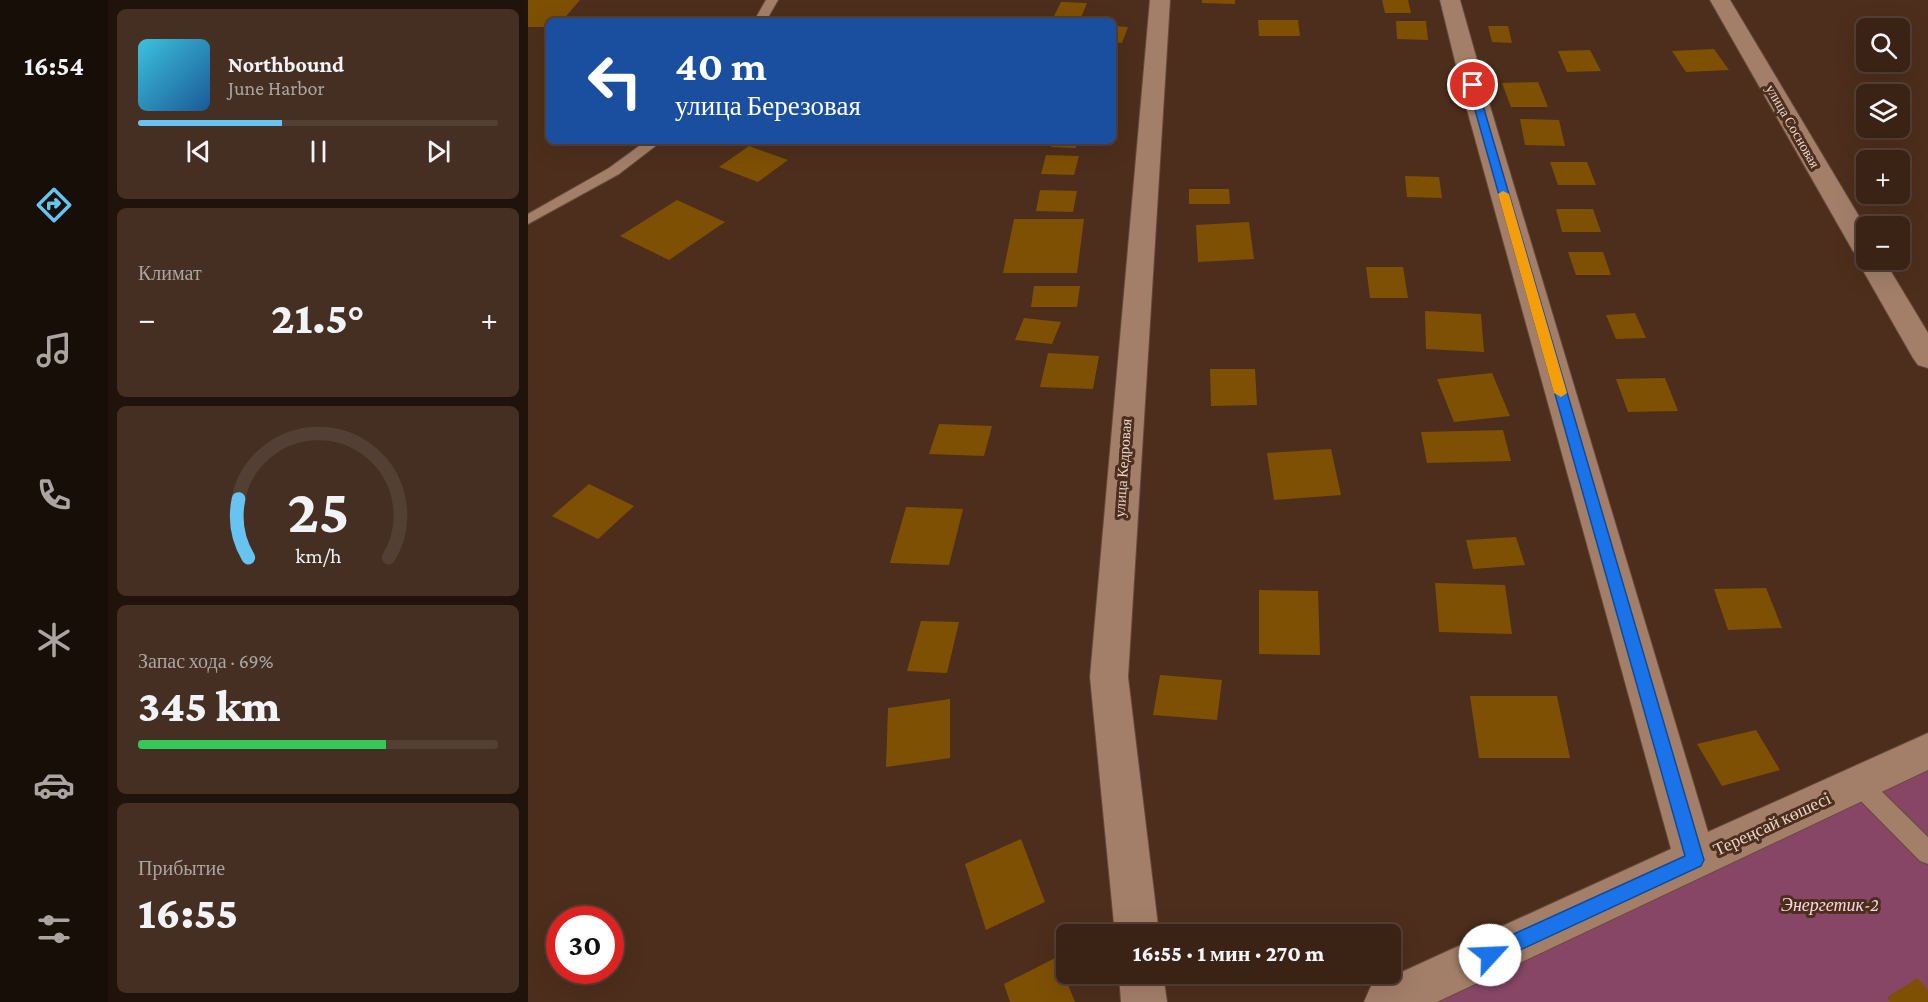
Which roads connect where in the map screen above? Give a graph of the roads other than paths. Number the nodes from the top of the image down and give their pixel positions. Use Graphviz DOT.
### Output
graph roads {
  1 [pos="772,0"];
  2 [pos="1160,0"];
  3 [pos="1450,0"];
  4 [pos="1720,0"];
  5 [pos="762,18"];
  6 [pos="651,144"];
  7 [pos="528,220"];
  8 [pos="1856,234"];
  9 [pos="1877,270"];
  10 [pos="1928,358"];
  11 [pos="1928,751"];
  12 [pos="1858,783"];
  13 [pos="1928,853"];
  14 [pos="1695,860"];
  15 [pos="1136,924"];
  16 [pos="1142,984"];
  17 [pos="1144,1002"];
  18 [pos="1387,1002"];
  1 -- 5 [label="lane"];
  2 -- 15 [label="street, улица Кедровая"];
  3 -- 14 [label="street"];
  4 -- 8 [label="street, улица Сосновая"];
  6 -- 7 [label="lane"];
  9 -- 10 [label="street"];
  11 -- 12 [label="street, Тереңсай көшесі"];
  12 -- 13 [label="lane"];
  12 -- 14 [label="street, Тереңсай көшесі"];
  14 -- 18 [label="street, Тереңсай көшесі"];
  16 -- 17 [label="street"];
}
